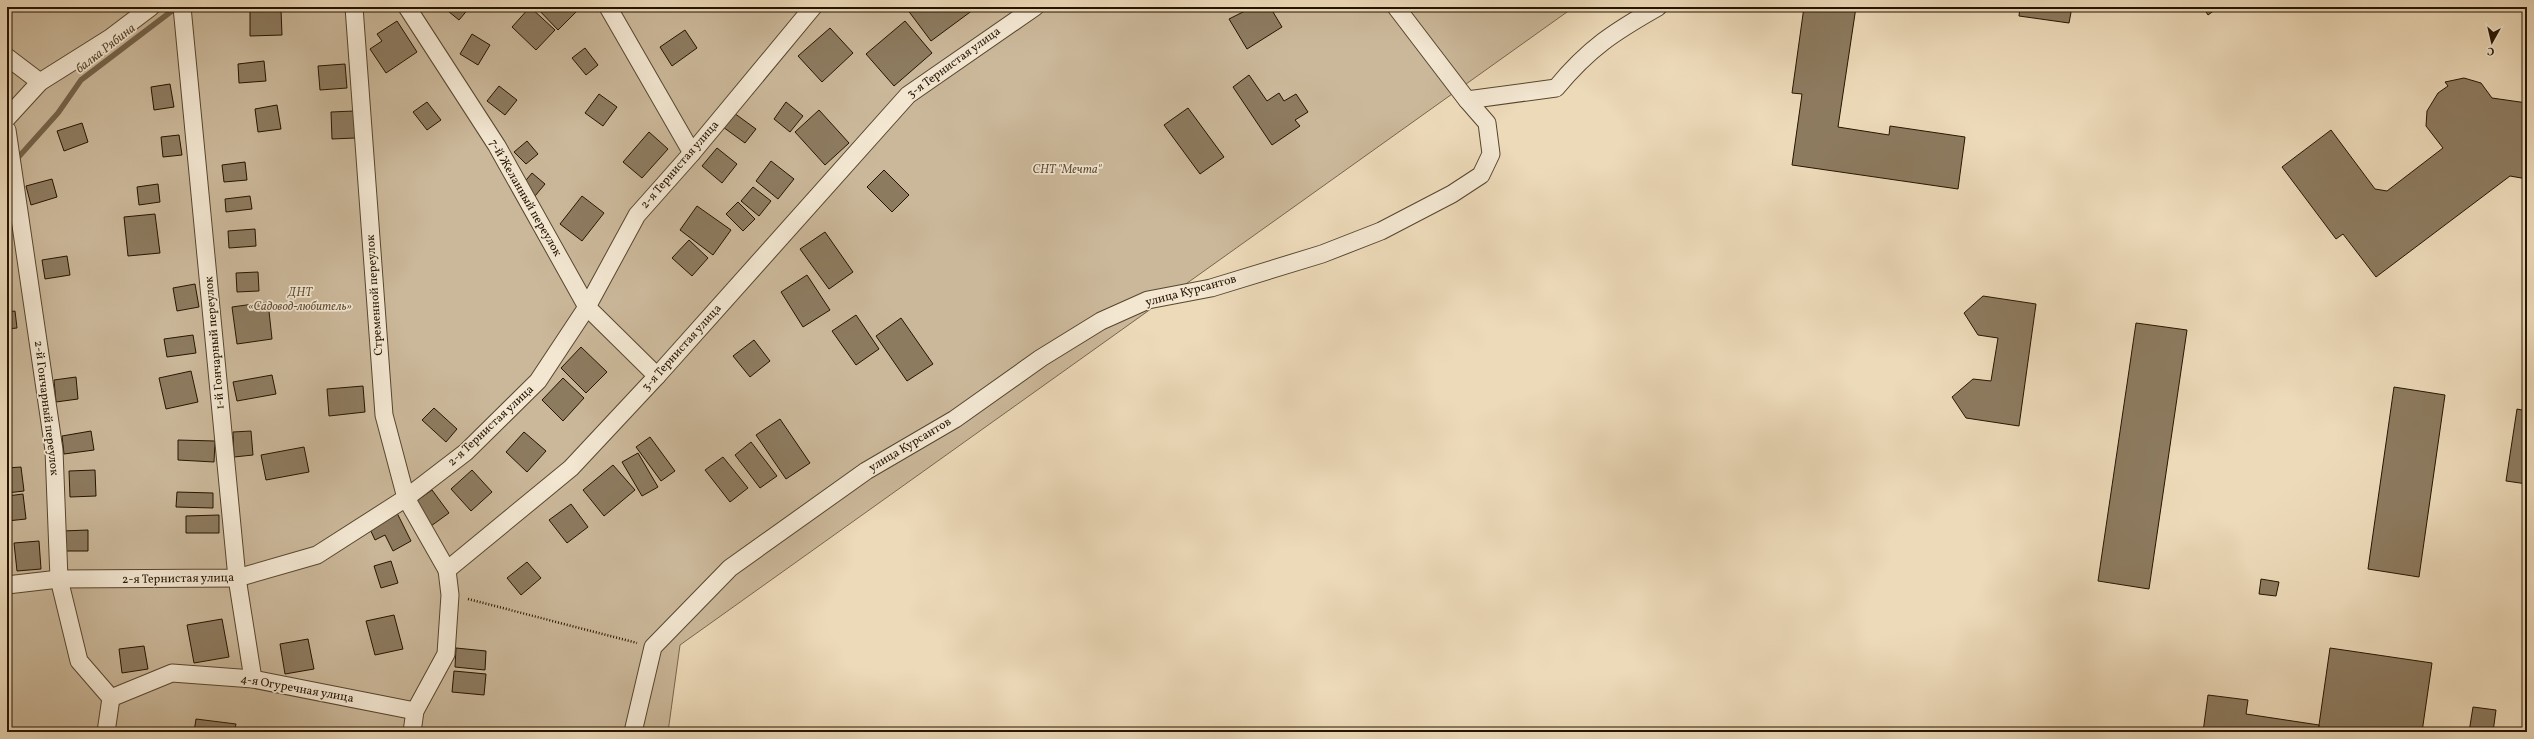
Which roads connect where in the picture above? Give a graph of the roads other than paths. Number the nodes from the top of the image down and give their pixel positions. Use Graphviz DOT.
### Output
graph roads {
  1 [pos="151,7"];
  2 [pos="182,7"];
  3 [pos="354,7"];
  4 [pos="407,7"];
  5 [pos="608,7"];
  6 [pos="813,7"];
  7 [pos="1396,7"];
  8 [pos="1658,7"];
  9 [pos="1028,8"];
  10 [pos="797,13"];
  11 [pos="7,57"];
  12 [pos="40,82"];
  13 [pos="1467,100"];
  14 [pos="7,118"];
  15 [pos="7,130"];
  16 [pos="692,153"];
  17 [pos="587,308"];
  18 [pos="658,376"];
  19 [pos="406,498"];
  20 [pos="447,570"];
  21 [pos="237,578"];
  22 [pos="59,579"];
  23 [pos="7,585"];
  24 [pos="253,678"];
  25 [pos="111,698"];
  26 [pos="415,711"];
  27 [pos="106,732"];
  28 [pos="412,732"];
  29 [pos="633,732"];
  1 -- 12 [label="street"];
  2 -- 21 [label="street, 1-й Гончарный переулок"];
  3 -- 19 [label="street, Стременной переулок"];
  4 -- 17 [label="street, 7-й Желанный переулок"];
  5 -- 16 [label="street"];
  6 -- 10 [label="street, 2-я Тернистая улица"];
  7 -- 13 [label="street, улица Курсантов"];
  8 -- 13 [label="street"];
  9 -- 18 [label="street, 3-я Тернистая улица"];
  10 -- 16 [label="street, 2-я Тернистая улица"];
  11 -- 12 [label="street"];
  12 -- 14 [label="street"];
  13 -- 29 [label="street, улица Курсантов"];
  15 -- 22 [label="street, 2-й Гончарный переулок"];
  16 -- 17 [label="street, 2-я Тернистая улица"];
  17 -- 18 [label="street, 7-й Желанный переулок"];
  17 -- 19 [label="street, 2-я Тернистая улица"];
  18 -- 20 [label="street, 3-я Тернистая улица"];
  19 -- 20 [label="street, Стременной переулок"];
  19 -- 21 [label="street, 2-я Тернистая улица"];
  20 -- 26 [label="street"];
  21 -- 22 [label="street, 2-я Тернистая улица"];
  21 -- 24 [label="street, 1-й Гончарный переулок"];
  22 -- 23 [label="street, 2-я Тернистая улица"];
  22 -- 25 [label="street, 2-й Гончарный переулок"];
  24 -- 25 [label="street, 4-я Огуречная улица"];
  24 -- 26 [label="street, 4-я Огуречная улица"];
  25 -- 27 [label="street"];
  26 -- 28 [label="street"];
}
